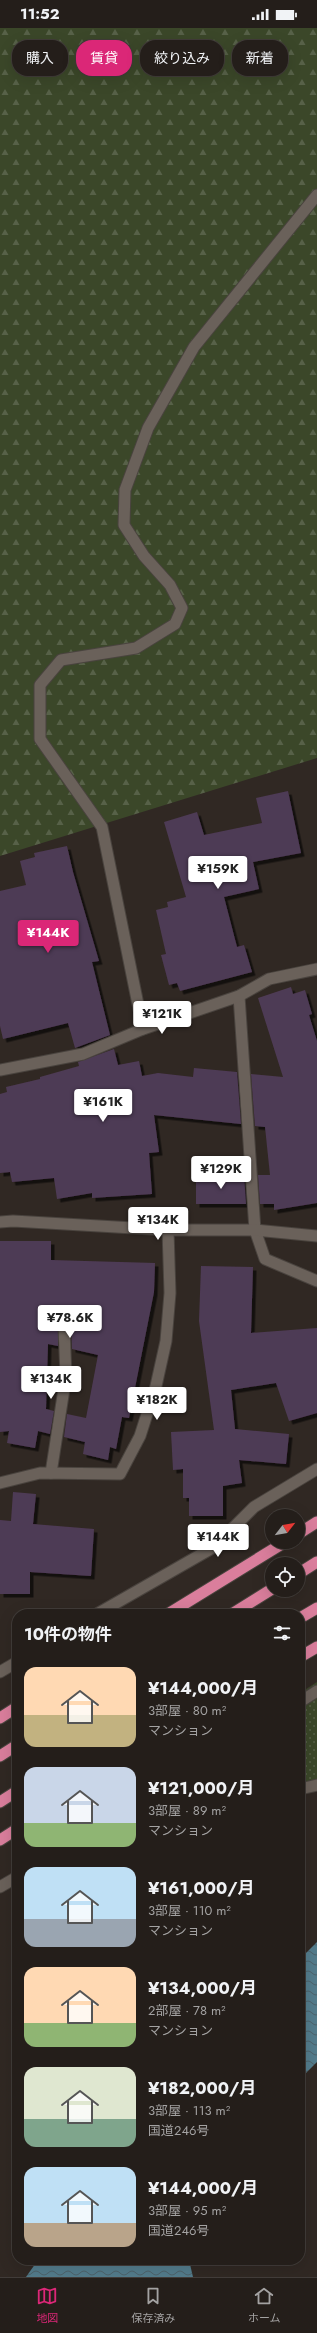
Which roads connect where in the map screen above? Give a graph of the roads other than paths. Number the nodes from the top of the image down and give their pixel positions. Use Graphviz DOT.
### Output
graph roads {
  1 [pos="317,195"];
  2 [pos="317,969"];
  3 [pos="238,996"];
  4 [pos="143,1029"];
  5 [pos="0,1070"];
  6 [pos="0,1222"];
  7 [pos="168,1230"];
  8 [pos="255,1230"];
  9 [pos="317,1236"];
  10 [pos="317,1281"];
  11 [pos="64,1327"];
  12 [pos="317,1469"];
  13 [pos="51,1473"];
  14 [pos="3,1480"];
  15 [pos="317,1522"];
  16 [pos="305,1530"];
  17 [pos="274,1549"];
  18 [pos="317,1562"];
  19 [pos="305,1570"];
  20 [pos="265,1594"];
  21 [pos="317,1608"];
  22 [pos="107,1609"];
  23 [pos="176,1609"];
  24 [pos="240,1609"];
  25 [pos="305,1615"];
  26 [pos="317,1647"];
  27 [pos="305,1654"];
  28 [pos="12,1665"];
  29 [pos="0,1672"];
  30 [pos="317,1691"];
  31 [pos="305,1699"];
  32 [pos="12,1710"];
  33 [pos="0,1718"];
  34 [pos="12,1748"];
  35 [pos="0,1756"];
  36 [pos="317,1785"];
  37 [pos="305,1788"];
  38 [pos="12,1794"];
  39 [pos="0,1802"];
  40 [pos="12,1832"];
  41 [pos="0,1840"];
  42 [pos="12,1880"];
  43 [pos="0,1887"];
  1 -- 4 [label="street"];
  2 -- 3 [label="street"];
  3 -- 4 [label="street"];
  3 -- 8 [label="street"];
  4 -- 5 [label="street"];
  6 -- 7 [label="street"];
  7 -- 8 [label="street"];
  7 -- 13 [label="street"];
  8 -- 9 [label="street"];
  8 -- 10 [label="street"];
  11 -- 13 [label="street"];
  12 -- 22 [label="street"];
  13 -- 14 [label="street"];
  15 -- 16 [label="highway"];
  17 -- 23 [label="highway"];
  18 -- 19 [label="highway"];
  20 -- 24 [label="highway"];
  21 -- 25 [label="highway"];
  26 -- 27 [label="highway"];
  28 -- 29 [label="street"];
  30 -- 31 [label="street"];
  32 -- 33 [label="highway"];
  34 -- 35 [label="highway"];
  36 -- 37 [label="street"];
  38 -- 39 [label="highway"];
  40 -- 41 [label="highway"];
  42 -- 43 [label="street"];
}
